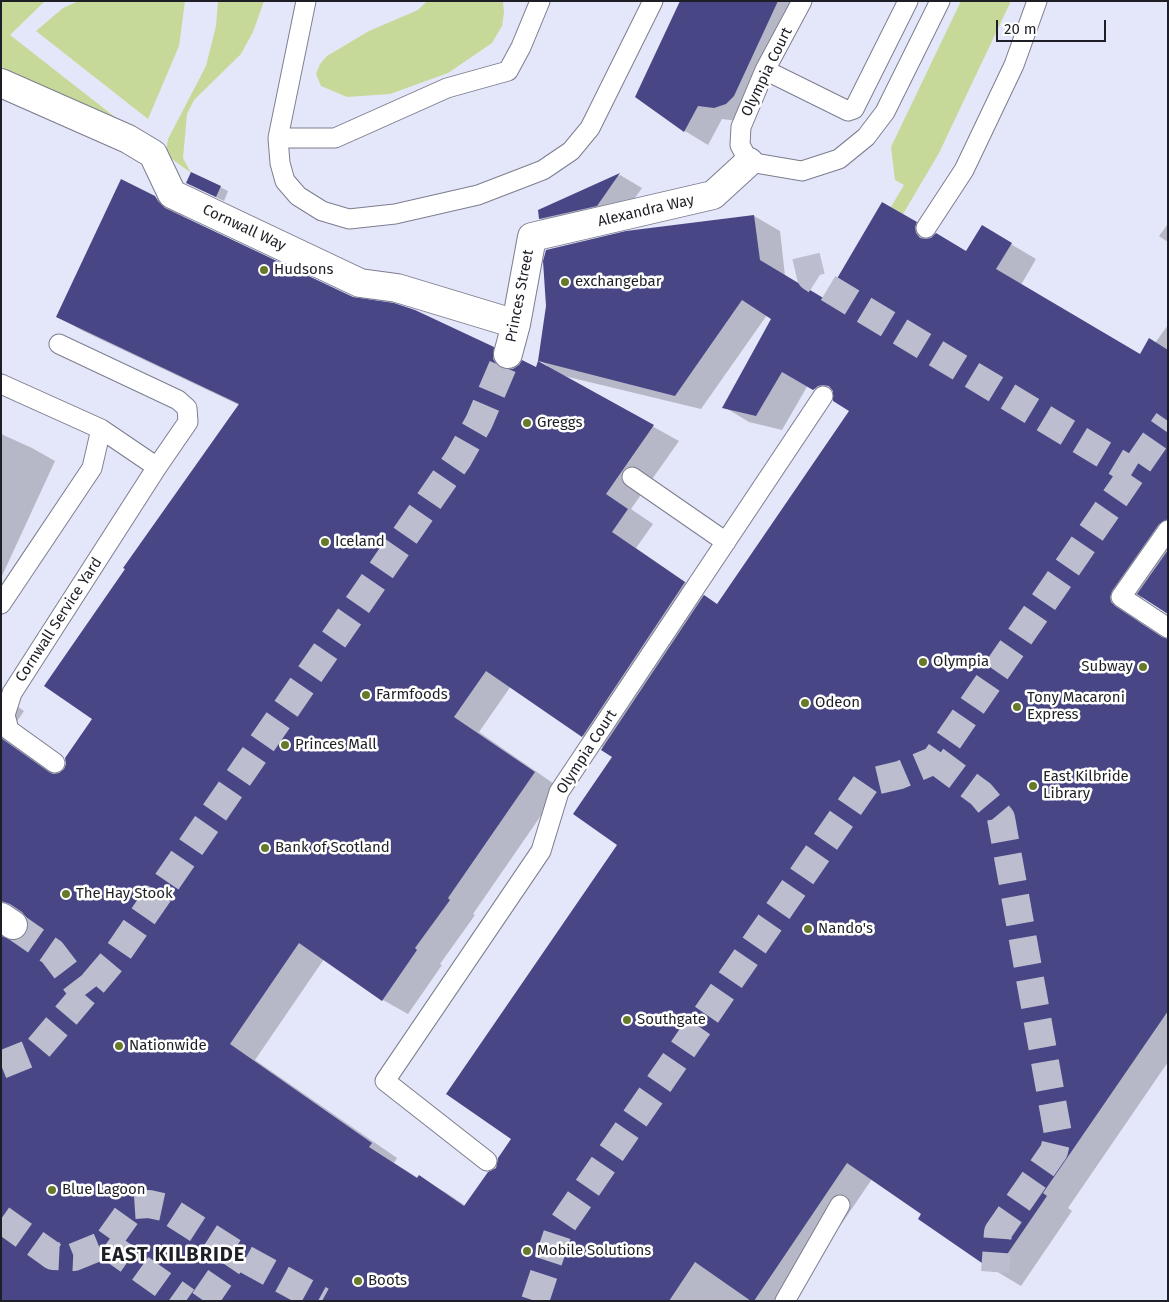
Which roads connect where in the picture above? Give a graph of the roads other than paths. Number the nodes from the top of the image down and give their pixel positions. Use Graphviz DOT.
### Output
graph roads {
  1 [pos="306,1"];
  2 [pos="540,1"];
  3 [pos="653,1"];
  4 [pos="802,1"];
  5 [pos="908,1"];
  6 [pos="940,1"];
  7 [pos="1037,1"];
  8 [pos="765,70"];
  9 [pos="1,83"];
  10 [pos="278,138"];
  11 [pos="749,162"];
  12 [pos="926,228"];
  13 [pos="532,237"];
  14 [pos="516,324"];
  15 [pos="59,344"];
  16 [pos="508,354"];
  17 [pos="1,384"];
  18 [pos="823,396"];
  19 [pos="101,429"];
  20 [pos="157,467"];
  21 [pos="632,477"];
  22 [pos="1168,530"];
  23 [pos="726,542"];
  24 [pos="1,604"];
  25 [pos="1168,628"];
  26 [pos="55,762"];
  27 [pos="487,1161"];
  28 [pos="840,1205"];
  29 [pos="785,1301"];
  1 -- 10 [label="lane"];
  2 -- 10 [label="lane"];
  3 -- 10 [label="lane"];
  4 -- 8 [label="lane, Olympia Court"];
  5 -- 8 [label="lane"];
  6 -- 11 [label="lane"];
  7 -- 12 [label="lane"];
  8 -- 11 [label="lane, Olympia Court"];
  9 -- 14 [label="street, Cornwall Way"];
  11 -- 13 [label="street, Alexandra Way"];
  13 -- 14 [label="street, Princes Street"];
  14 -- 16 [label="street, Princes Street"];
  15 -- 20 [label="lane, Cornwall Service Yard"];
  17 -- 19 [label="lane"];
  18 -- 23 [label="lane, Olympia Court"];
  19 -- 20 [label="lane"];
  19 -- 24 [label="lane"];
  20 -- 26 [label="lane, Cornwall Service Yard"];
  21 -- 23 [label="lane"];
  22 -- 25 [label="lane"];
  23 -- 27 [label="lane, Olympia Court"];
  28 -- 29 [label="lane"];
}
